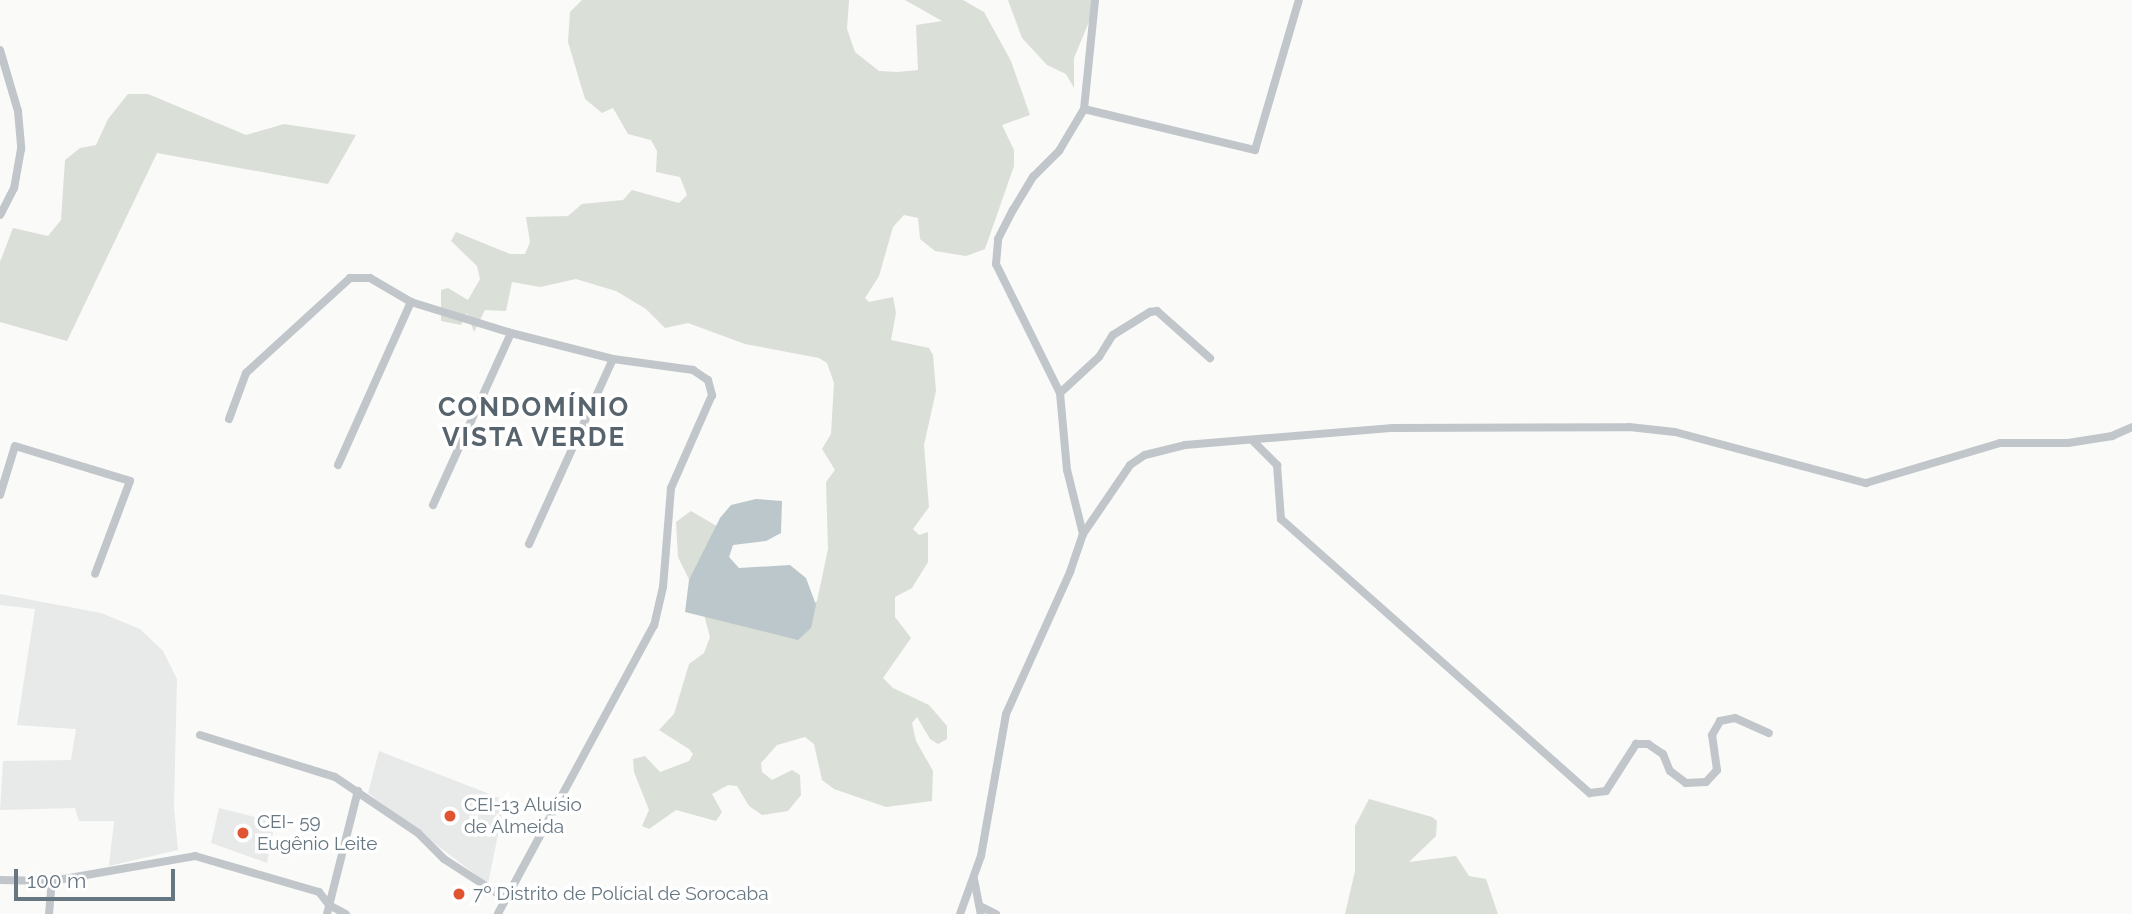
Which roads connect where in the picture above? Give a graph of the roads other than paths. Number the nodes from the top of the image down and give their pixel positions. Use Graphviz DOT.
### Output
graph roads {
  1 [pos="1095,0"];
  2 [pos="1299,0"];
  3 [pos="0,50"];
  4 [pos="1084,109"];
  5 [pos="0,215"];
  6 [pos="411,302"];
  7 [pos="511,333"];
  8 [pos="1210,358"];
  9 [pos="613,359"];
  10 [pos="1060,393"];
  11 [pos="229,419"];
  12 [pos="2132,427"];
  13 [pos="1254,442"];
  14 [pos="338,466"];
  15 [pos="0,495"];
  16 [pos="433,505"];
  17 [pos="1083,534"];
  18 [pos="529,544"];
  19 [pos="94,574"];
  20 [pos="1769,733"];
  21 [pos="200,735"];
  22 [pos="358,791"];
  23 [pos="974,879"];
  24 [pos="0,880"];
  25 [pos="52,881"];
  26 [pos="506,899"];
  27 [pos="328,909"];
  28 [pos="980,910"];
  29 [pos="49,914"];
  30 [pos="346,914"];
  31 [pos="498,914"];
  32 [pos="960,914"];
  33 [pos="996,914"];
  1 -- 4 [label="street"];
  2 -- 4 [label="street"];
  3 -- 5 [label="street"];
  4 -- 10 [label="street"];
  6 -- 7 [label="street"];
  6 -- 11 [label="street"];
  6 -- 14 [label="street"];
  7 -- 9 [label="street"];
  7 -- 16 [label="street"];
  8 -- 10 [label="street"];
  9 -- 18 [label="street"];
  9 -- 26 [label="street"];
  10 -- 17 [label="street"];
  12 -- 13 [label="street"];
  13 -- 17 [label="street"];
  13 -- 20 [label="street"];
  15 -- 19 [label="street"];
  17 -- 23 [label="street"];
  21 -- 22 [label="street"];
  22 -- 26 [label="street"];
  22 -- 27 [label="street"];
  23 -- 28 [label="street"];
  23 -- 32 [label="street"];
  24 -- 25 [label="street"];
  25 -- 27 [label="street"];
  25 -- 29 [label="street"];
  26 -- 31 [label="street"];
  27 -- 30 [label="street"];
  28 -- 33 [label="street"];
}
